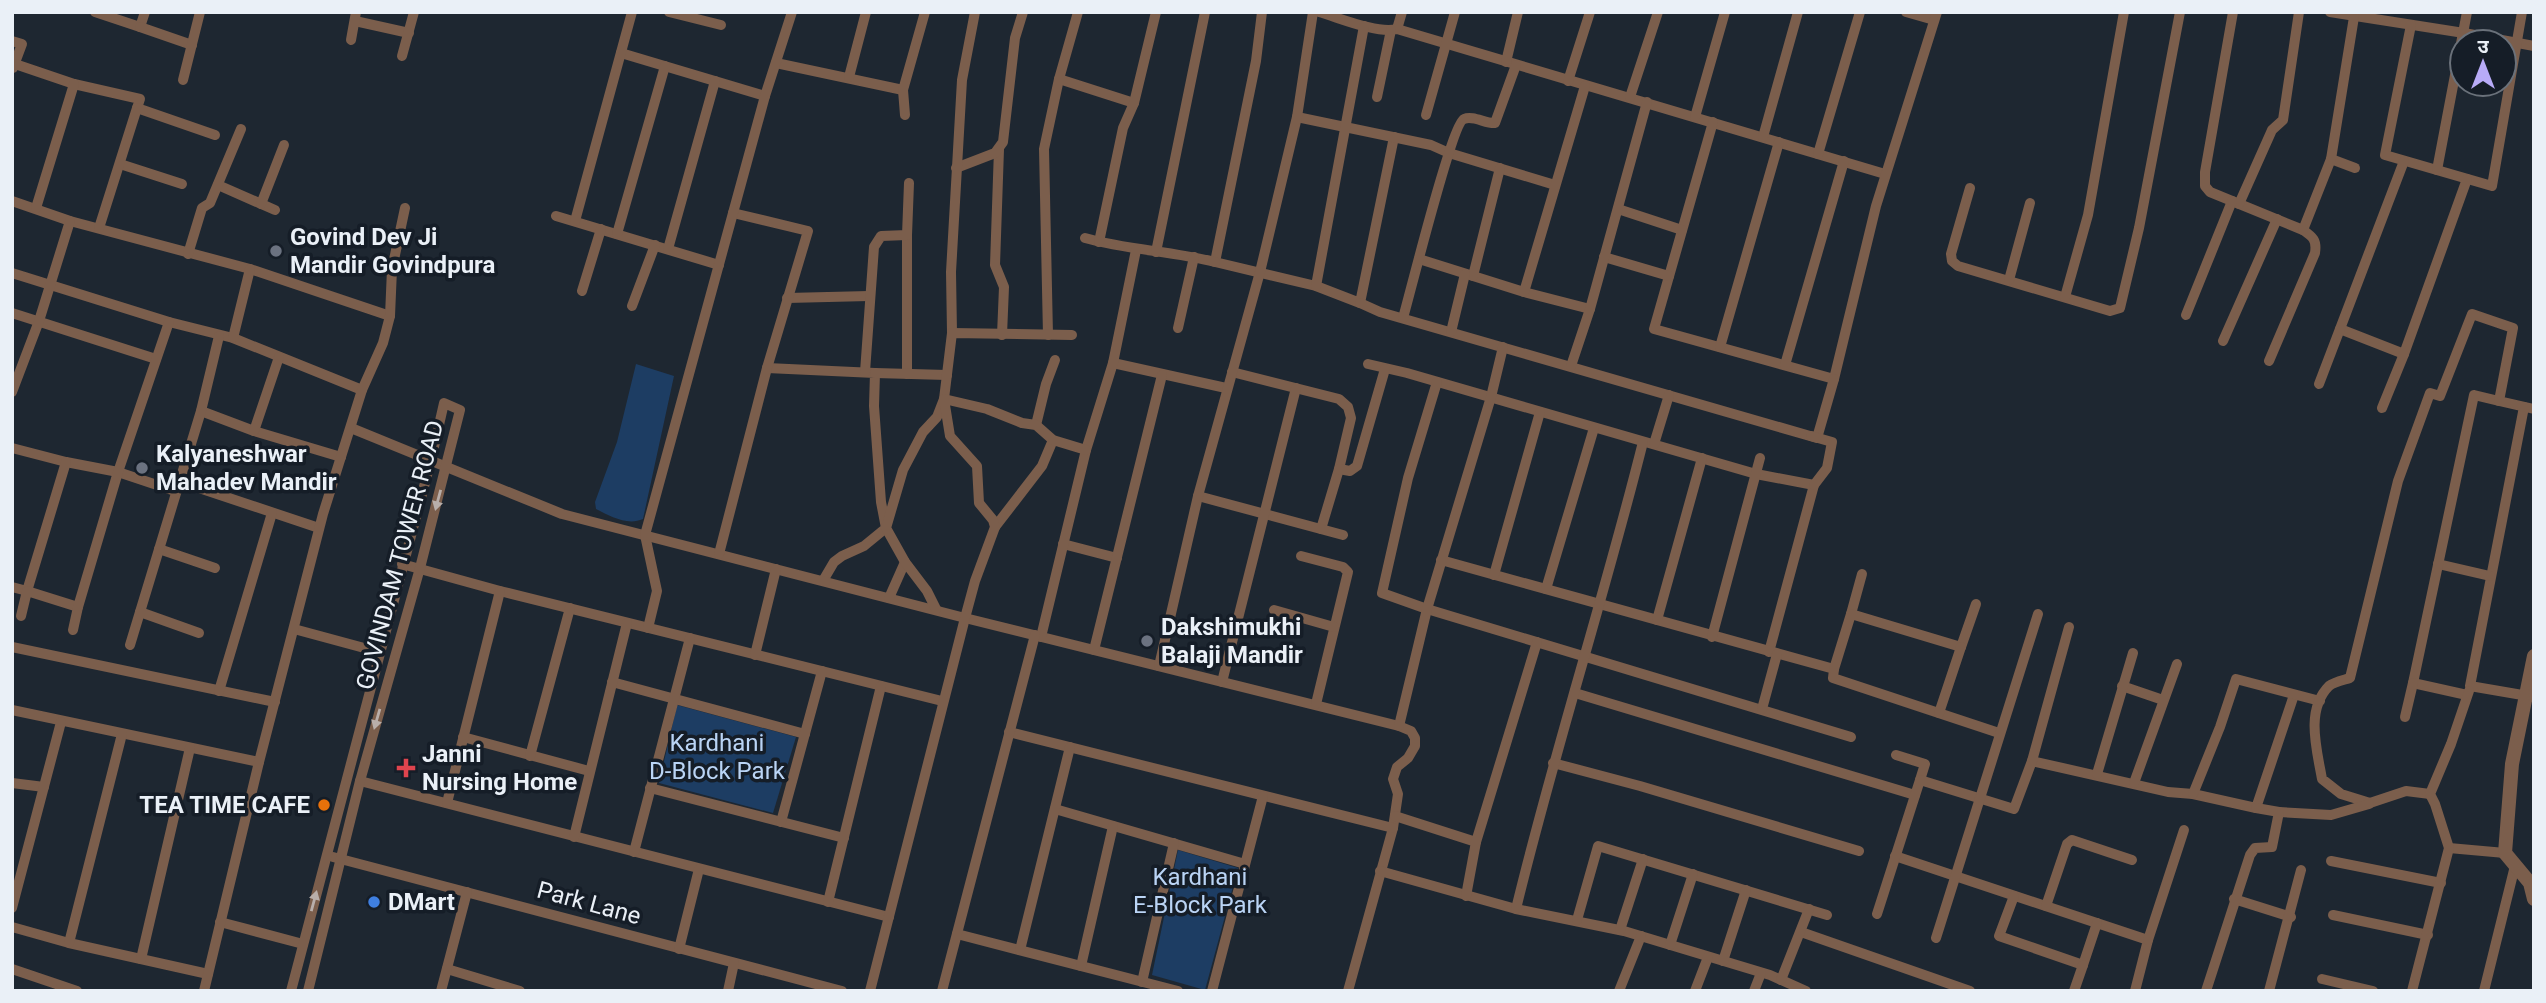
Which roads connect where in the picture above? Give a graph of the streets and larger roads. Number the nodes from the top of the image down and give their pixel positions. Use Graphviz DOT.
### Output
graph roads {
  1 [pos="95,12"];
  2 [pos="145,12"];
  3 [pos="200,12"];
  4 [pos="414,12"];
  5 [pos="632,12"];
  6 [pos="669,12"];
  7 [pos="792,12"];
  8 [pos="866,12"];
  9 [pos="925,12"];
  10 [pos="975,12"];
  11 [pos="1023,12"];
  12 [pos="1078,12"];
  13 [pos="1156,12"];
  14 [pos="1205,12"];
  15 [pos="1262,12"];
  16 [pos="1312,12"];
  17 [pos="1320,12"];
  18 [pos="1402,12"];
  19 [pos="1455,12"];
  20 [pos="1518,12"];
  21 [pos="1590,12"];
  22 [pos="1658,12"];
  23 [pos="1725,12"];
  24 [pos="1798,12"];
  25 [pos="1860,12"];
  26 [pos="1906,12"];
  27 [pos="2124,12"];
  28 [pos="2180,12"];
  29 [pos="2233,12"];
  30 [pos="2299,12"];
  31 [pos="2330,12"];
  32 [pos="2522,12"];
  33 [pos="1935,16"];
  34 [pos="2381,16"];
  35 [pos="356,17"];
  36 [pos="2354,17"];
  37 [pos="714,20"];
  38 [pos="2411,25"];
  39 [pos="1364,26"];
  40 [pos="140,27"];
  41 [pos="1394,29"];
  42 [pos="2448,31"];
  43 [pos="409,33"];
  44 [pos="351,40"];
  45 [pos="12,41"];
  46 [pos="1446,43"];
  47 [pos="2518,44"];
  48 [pos="192,45"];
  49 [pos="2534,46"];
  50 [pos="621,53"];
  51 [pos="402,56"];
  52 [pos="776,63"];
  53 [pos="1511,63"];
  54 [pos="665,66"];
  55 [pos="13,67"];
  56 [pos="849,77"];
  57 [pos="1059,79"];
  58 [pos="183,80"];
  59 [pos="715,81"];
  60 [pos="1568,81"];
  61 [pos="74,84"];
  62 [pos="1585,86"];
  63 [pos="903,90"];
  64 [pos="765,96"];
  65 [pos="1377,97"];
  66 [pos="1630,97"];
  67 [pos="2451,98"];
  68 [pos="2508,98"];
  69 [pos="1647,102"];
  70 [pos="1134,103"];
  71 [pos="137,108"];
  72 [pos="905,114"];
  73 [pos="1426,115"];
  74 [pos="1297,117"];
  75 [pos="1695,117"];
  76 [pos="1713,122"];
  77 [pos="1346,126"];
  78 [pos="241,129"];
  79 [pos="215,135"];
  80 [pos="1394,137"];
  81 [pos="1763,137"];
  82 [pos="1779,142"];
  83 [pos="284,145"];
  84 [pos="999,149"];
  85 [pos="1448,153"];
  86 [pos="1818,154"];
  87 [pos="2331,159"];
  88 [pos="2404,160"];
  89 [pos="1844,161"];
  90 [pos="120,164"];
  91 [pos="1500,168"];
  92 [pos="2355,168"];
  93 [pos="956,169"];
  94 [pos="2437,170"];
  95 [pos="1885,174"];
  96 [pos="2467,179"];
  97 [pos="909,183"];
  98 [pos="182,184"];
  99 [pos="218,185"];
  100 [pos="1555,185"];
  101 [pos="1970,188"];
  102 [pos="12,201"];
  103 [pos="2236,202"];
  104 [pos="2030,203"];
  105 [pos="261,204"];
  106 [pos="36,208"];
  107 [pos="405,208"];
  108 [pos="1618,209"];
  109 [pos="275,210"];
  110 [pos="733,213"];
  111 [pos="556,216"];
  112 [pos="2277,219"];
  113 [pos="70,221"];
  114 [pos="575,221"];
  115 [pos="99,228"];
  116 [pos="601,229"];
  117 [pos="1682,230"];
  118 [pos="2303,230"];
  119 [pos="617,234"];
  120 [pos="907,235"];
  121 [pos="1085,238"];
  122 [pos="1099,242"];
  123 [pos="655,245"];
  124 [pos="668,249"];
  125 [pos="1136,250"];
  126 [pos="1156,252"];
  127 [pos="188,254"];
  128 [pos="1194,257"];
  129 [pos="1604,257"];
  130 [pos="1419,259"];
  131 [pos="1215,262"];
  132 [pos="719,265"];
  133 [pos="250,269"];
  134 [pos="1260,272"];
  135 [pos="12,273"];
  136 [pos="1469,275"];
  137 [pos="1669,276"];
  138 [pos="2009,280"];
  139 [pos="52,285"];
  140 [pos="1316,286"];
  141 [pos="582,290"];
  142 [pos="1524,292"];
  143 [pos="869,296"];
  144 [pos="2065,297"];
  145 [pos="787,298"];
  146 [pos="1360,303"];
  147 [pos="632,306"];
  148 [pos="1590,309"];
  149 [pos="12,313"];
  150 [pos="2186,315"];
  151 [pos="390,316"];
  152 [pos="1404,318"];
  153 [pos="39,321"];
  154 [pos="169,322"];
  155 [pos="1178,328"];
  156 [pos="2340,330"];
  157 [pos="1451,332"];
  158 [pos="952,333"];
  159 [pos="1002,335"];
  160 [pos="1048,335"];
  161 [pos="1072,335"];
  162 [pos="219,336"];
  163 [pos="233,338"];
  164 [pos="2222,341"];
  165 [pos="1503,347"];
  166 [pos="1720,347"];
  167 [pos="2404,354"];
  168 [pos="279,356"];
  169 [pos="156,359"];
  170 [pos="1055,360"];
  171 [pos="2269,361"];
  172 [pos="1113,363"];
  173 [pos="1368,365"];
  174 [pos="1785,365"];
  175 [pos="1572,366"];
  176 [pos="767,368"];
  177 [pos="1385,369"];
  178 [pos="1231,372"];
  179 [pos="870,373"];
  180 [pos="907,374"];
  181 [pos="947,375"];
  182 [pos="1162,375"];
  183 [pos="1834,379"];
  184 [pos="1437,382"];
  185 [pos="2319,384"];
  186 [pos="1226,388"];
  187 [pos="1296,388"];
  188 [pos="362,390"];
  189 [pos="12,391"];
  190 [pos="1669,395"];
  191 [pos="1491,397"];
  192 [pos="944,400"];
  193 [pos="2499,401"];
  194 [pos="2382,408"];
  195 [pos="2529,408"];
  196 [pos="201,411"];
  197 [pos="1540,412"];
  198 [pos="1036,425"];
  199 [pos="1594,428"];
  200 [pos="351,429"];
  201 [pos="254,431"];
  202 [pos="1810,435"];
  203 [pos="1053,440"];
  204 [pos="1649,443"];
  205 [pos="12,448"];
  206 [pos="1086,450"];
  207 [pos="341,457"];
  208 [pos="1760,457"];
  209 [pos="1702,458"];
  210 [pos="431,460"];
  211 [pos="66,462"];
  212 [pos="447,466"];
  213 [pos="1339,469"];
  214 [pos="118,472"];
  215 [pos="1756,474"];
  216 [pos="1814,485"];
  217 [pos="177,486"];
  218 [pos="1198,496"];
  219 [pos="272,513"];
  220 [pos="1265,514"];
  221 [pos="995,527"];
  222 [pos="320,528"];
  223 [pos="886,528"];
  224 [pos="1321,529"];
  225 [pos="645,535"];
  226 [pos="1343,535"];
  227 [pos="1063,544"];
  228 [pos="159,549"];
  229 [pos="719,554"];
  230 [pos="1301,556"];
  231 [pos="1117,558"];
  232 [pos="1441,560"];
  233 [pos="905,562"];
  234 [pos="402,564"];
  235 [pos="2438,564"];
  236 [pos="215,568"];
  237 [pos="420,568"];
  238 [pos="776,569"];
  239 [pos="1862,573"];
  240 [pos="1494,575"];
  241 [pos="2490,576"];
  242 [pos="824,579"];
  243 [pos="12,587"];
  244 [pos="1546,589"];
  245 [pos="27,591"];
  246 [pos="500,591"];
  247 [pos="888,598"];
  248 [pos="1599,604"];
  249 [pos="1976,604"];
  250 [pos="78,607"];
  251 [pos="570,608"];
  252 [pos="936,610"];
  253 [pos="1274,610"];
  254 [pos="1427,610"];
  255 [pos="140,612"];
  256 [pos="1851,614"];
  257 [pos="2038,614"];
  258 [pos="21,616"];
  259 [pos="965,618"];
  260 [pos="1657,620"];
  261 [pos="627,622"];
  262 [pos="1334,627"];
  263 [pos="2069,627"];
  264 [pos="648,628"];
  265 [pos="294,629"];
  266 [pos="73,630"];
  267 [pos="199,633"];
  268 [pos="1038,636"];
  269 [pos="1712,636"];
  270 [pos="690,638"];
  271 [pos="1537,642"];
  272 [pos="130,645"];
  273 [pos="12,647"];
  274 [pos="1961,647"];
  275 [pos="1094,650"];
  276 [pos="379,652"];
  277 [pos="1773,653"];
  278 [pos="2133,653"];
  279 [pos="755,654"];
  280 [pos="1585,656"];
  281 [pos="2534,656"];
  282 [pos="2177,664"];
  283 [pos="1159,666"];
  284 [pos="1834,669"];
  285 [pos="822,671"];
  286 [pos="612,682"];
  287 [pos="1222,682"];
  288 [pos="2413,683"];
  289 [pos="881,686"];
  290 [pos="2122,686"];
  291 [pos="219,691"];
  292 [pos="2469,691"];
  293 [pos="1575,694"];
  294 [pos="2294,695"];
  295 [pos="2529,697"];
  296 [pos="673,699"];
  297 [pos="2163,700"];
  298 [pos="943,701"];
  299 [pos="2320,701"];
  300 [pos="275,702"];
  301 [pos="1316,704"];
  302 [pos="1762,709"];
  303 [pos="12,710"];
  304 [pos="1939,713"];
  305 [pos="2405,717"];
  306 [pos="61,722"];
  307 [pos="1399,726"];
  308 [pos="1009,732"];
  309 [pos="1999,733"];
  310 [pos="122,734"];
  311 [pos="805,734"];
  312 [pos="463,737"];
  313 [pos="1851,737"];
  314 [pos="1070,747"];
  315 [pos="190,748"];
  316 [pos="1896,755"];
  317 [pos="530,756"];
  318 [pos="2032,761"];
  319 [pos="259,762"];
  320 [pos="1553,763"];
  321 [pos="589,771"];
  322 [pos="2097,774"];
  323 [pos="1920,780"];
  324 [pos="360,781"];
  325 [pos="12,783"];
  326 [pos="2134,783"];
  327 [pos="44,787"];
  328 [pos="650,788"];
  329 [pos="2193,794"];
  330 [pos="2430,794"];
  331 [pos="1915,795"];
  332 [pos="1263,796"];
  333 [pos="1979,799"];
  334 [pos="447,803"];
  335 [pos="2370,803"];
  336 [pos="2256,808"];
  337 [pos="1055,809"];
  338 [pos="2279,812"];
  339 [pos="781,822"];
  340 [pos="1394,822"];
  341 [pos="1113,826"];
  342 [pos="2184,830"];
  343 [pos="574,837"];
  344 [pos="844,838"];
  345 [pos="1476,842"];
  346 [pos="1174,844"];
  347 [pos="2449,848"];
  348 [pos="1859,851"];
  349 [pos="634,852"];
  350 [pos="2505,853"];
  351 [pos="326,855"];
  352 [pos="1895,856"];
  353 [pos="341,859"];
  354 [pos="1643,859"];
  355 [pos="2132,860"];
  356 [pos="2331,861"];
  357 [pos="1245,864"];
  358 [pos="2515,866"];
  359 [pos="699,869"];
  360 [pos="2301,870"];
  361 [pos="1380,871"];
  362 [pos="1693,874"];
  363 [pos="1955,876"];
  364 [pos="2441,883"];
  365 [pos="1746,890"];
  366 [pos="467,892"];
  367 [pos="2014,895"];
  368 [pos="1466,896"];
  369 [pos="2234,899"];
  370 [pos="2534,899"];
  371 [pos="828,902"];
  372 [pos="2046,906"];
  373 [pos="12,908"];
  374 [pos="1516,909"];
  375 [pos="1809,909"];
  376 [pos="1877,914"];
  377 [pos="1827,915"];
  378 [pos="2333,915"];
  379 [pos="889,917"];
  380 [pos="2291,917"];
  381 [pos="1577,920"];
  382 [pos="220,922"];
  383 [pos="2097,923"];
  384 [pos="12,927"];
  385 [pos="1620,930"];
  386 [pos="1801,932"];
  387 [pos="957,934"];
  388 [pos="2428,935"];
  389 [pos="1641,936"];
  390 [pos="1936,938"];
  391 [pos="2148,940"];
  392 [pos="69,943"];
  393 [pos="303,944"];
  394 [pos="1670,945"];
  395 [pos="679,948"];
  396 [pos="1020,950"];
  397 [pos="1708,957"];
  398 [pos="141,959"];
  399 [pos="1723,961"];
  400 [pos="734,963"];
  401 [pos="2083,965"];
  402 [pos="1081,966"];
  403 [pos="12,969"];
  404 [pos="447,969"];
  405 [pos="1761,973"];
  406 [pos="208,974"];
  407 [pos="2322,979"];
  408 [pos="1781,980"];
  409 [pos="1142,982"];
  410 [pos="77,991"];
  411 [pos="204,991"];
  412 [pos="291,991"];
  413 [pos="308,991"];
  414 [pos="441,991"];
  415 [pos="520,991"];
  416 [pos="728,991"];
  417 [pos="842,991"];
  418 [pos="870,991"];
  419 [pos="942,991"];
  420 [pos="1178,991"];
  421 [pos="1212,991"];
  422 [pos="1348,991"];
  423 [pos="1619,991"];
  424 [pos="1695,991"];
  425 [pos="1754,991"];
  426 [pos="1806,991"];
  427 [pos="1970,991"];
  428 [pos="2074,991"];
  429 [pos="2135,991"];
  430 [pos="2206,991"];
  431 [pos="2269,991"];
  432 [pos="2373,991"];
  433 [pos="2412,991"];
  434 [pos="2484,991"];
  1 -- 40 [label="street"];
  2 -- 40 [label="street"];
  3 -- 48 [label="street"];
  4 -- 43 [label="street"];
  5 -- 50 [label="street"];
  6 -- 37 [label="street"];
  7 -- 52 [label="street"];
  8 -- 56 [label="street"];
  9 -- 63 [label="street"];
  10 -- 93 [label="street"];
  11 -- 84 [label="street"];
  12 -- 57 [label="street"];
  13 -- 70 [label="street"];
  14 -- 126 [label="street"];
  15 -- 131 [label="street"];
  16 -- 74 [label="street"];
  17 -- 39 [label="street"];
  18 -- 41 [label="street"];
  19 -- 46 [label="street"];
  20 -- 53 [label="street"];
  21 -- 60 [label="street"];
  22 -- 66 [label="street"];
  23 -- 75 [label="street"];
  24 -- 81 [label="street"];
  25 -- 86 [label="street"];
  26 -- 33 [label="street"];
  27 -- 144 [label="street"];
  28 -- 144 [label="street"];
  29 -- 103 [label="street"];
  30 -- 103 [label="street"];
  31 -- 36 [label="street"];
  32 -- 47 [label="street"];
  33 -- 95 [label="street"];
  34 -- 36 [label="street"];
  34 -- 38 [label="street"];
  35 -- 43 [label="street"];
  35 -- 44 [label="street"];
  36 -- 87 [label="street"];
  38 -- 42 [label="street"];
  38 -- 88 [label="street"];
  39 -- 41 [label="street"];
  39 -- 77 [label="street"];
  40 -- 48 [label="street"];
  41 -- 46 [label="street"];
  41 -- 65 [label="street"];
  43 -- 51 [label="street"];
  45 -- 55 [label="street"];
  46 -- 53 [label="street"];
  46 -- 73 [label="street"];
  47 -- 49 [label="street"];
  48 -- 58 [label="street"];
  50 -- 54 [label="street"];
  50 -- 114 [label="street"];
  52 -- 56 [label="street"];
  52 -- 64 [label="street"];
  53 -- 60 [label="street"];
  53 -- 85 [label="street"];
  54 -- 59 [label="street"];
  54 -- 119 [label="street"];
  55 -- 61 [label="street"];
  56 -- 63 [label="street"];
  57 -- 70 [label="street"];
  57 -- 160 [label="street"];
  59 -- 64 [label="street"];
  59 -- 124 [label="street"];
  60 -- 62 [label="street"];
  61 -- 71 [label="street"];
  61 -- 106 [label="street"];
  62 -- 66 [label="street"];
  62 -- 100 [label="street"];
  63 -- 72 [label="street"];
  64 -- 110 [label="street"];
  66 -- 69 [label="street"];
  67 -- 94 [label="street"];
  68 -- 96 [label="street"];
  69 -- 75 [label="street"];
  69 -- 108 [label="street"];
  70 -- 122 [label="street"];
  71 -- 79 [label="street"];
  71 -- 90 [label="street"];
  74 -- 77 [label="street"];
  74 -- 134 [label="street"];
  75 -- 76 [label="street"];
  76 -- 81 [label="street"];
  76 -- 117 [label="street"];
  77 -- 80 [label="street"];
  77 -- 140 [label="street"];
  78 -- 99 [label="street"];
  80 -- 85 [label="street"];
  80 -- 146 [label="street"];
  81 -- 82 [label="street"];
  82 -- 86 [label="street"];
  82 -- 166 [label="street"];
  83 -- 105 [label="street"];
  84 -- 93 [label="street"];
  84 -- 159 [label="street"];
  85 -- 91 [label="street"];
  85 -- 130 [label="street"];
  86 -- 89 [label="street"];
  87 -- 92 [label="street"];
  87 -- 118 [label="street"];
  88 -- 94 [label="street"];
  88 -- 156 [label="street"];
  89 -- 95 [label="street"];
  89 -- 174 [label="street"];
  90 -- 98 [label="street"];
  90 -- 115 [label="street"];
  91 -- 100 [label="street"];
  91 -- 136 [label="street"];
  93 -- 158 [label="street"];
  94 -- 96 [label="street"];
  95 -- 183 [label="street"];
  96 -- 167 [label="street"];
  97 -- 120 [label="street"];
  99 -- 105 [label="street"];
  99 -- 127 [label="street"];
  100 -- 142 [label="street"];
  101 -- 138 [label="street"];
  102 -- 106 [label="street"];
  103 -- 112 [label="street"];
  103 -- 150 [label="street"];
  104 -- 138 [label="street"];
  105 -- 109 [label="street"];
  106 -- 113 [label="street"];
  107 -- 151 [label="street"];
  108 -- 117 [label="street"];
  108 -- 129 [label="street"];
  110 -- 132 [label="street"];
  110 -- 145 [label="street"];
  111 -- 114 [label="street"];
  112 -- 118 [label="street"];
  112 -- 164 [label="street"];
  113 -- 115 [label="street"];
  113 -- 139 [label="street"];
  114 -- 116 [label="street"];
  115 -- 127 [label="street"];
  116 -- 119 [label="street"];
  116 -- 141 [label="street"];
  117 -- 137 [label="street"];
  118 -- 171 [label="street"];
  119 -- 123 [label="street"];
  120 -- 143 [label="street"];
  120 -- 180 [label="street"];
  121 -- 122 [label="street"];
  122 -- 125 [label="street"];
  123 -- 124 [label="street"];
  123 -- 147 [label="street"];
  124 -- 132 [label="street"];
  125 -- 126 [label="street"];
  125 -- 172 [label="street"];
  126 -- 128 [label="street"];
  127 -- 133 [label="street"];
  128 -- 131 [label="street"];
  128 -- 155 [label="street"];
  129 -- 137 [label="street"];
  129 -- 148 [label="street"];
  130 -- 136 [label="street"];
  130 -- 152 [label="street"];
  131 -- 134 [label="street"];
  132 -- 225 [label="street"];
  133 -- 151 [label="street"];
  133 -- 163 [label="street"];
  134 -- 140 [label="street"];
  134 -- 178 [label="street"];
  135 -- 139 [label="street"];
  136 -- 142 [label="street"];
  136 -- 157 [label="street"];
  137 -- 166 [label="street"];
  138 -- 144 [label="street"];
  139 -- 153 [label="street"];
  139 -- 154 [label="street"];
  140 -- 146 [label="street"];
  142 -- 148 [label="street"];
  143 -- 145 [label="street"];
  143 -- 179 [label="street"];
  145 -- 176 [label="street"];
  146 -- 152 [label="street"];
  148 -- 175 [label="street"];
  149 -- 153 [label="street"];
  151 -- 188 [label="street"];
  152 -- 157 [label="street"];
  153 -- 169 [label="street"];
  153 -- 189 [label="street"];
  154 -- 162 [label="street"];
  154 -- 169 [label="street"];
  156 -- 167 [label="street"];
  156 -- 185 [label="street"];
  157 -- 165 [label="street"];
  158 -- 159 [label="street"];
  158 -- 181 [label="street"];
  159 -- 160 [label="street"];
  160 -- 161 [label="street"];
  162 -- 163 [label="street"];
  162 -- 196 [label="street"];
  163 -- 168 [label="street"];
  165 -- 175 [label="street"];
  165 -- 191 [label="street"];
  166 -- 174 [label="street"];
  167 -- 194 [label="street"];
  168 -- 188 [label="street"];
  168 -- 201 [label="street"];
  169 -- 214 [label="street"];
  170 -- 198 [label="street"];
  172 -- 182 [label="street"];
  172 -- 206 [label="street"];
  173 -- 177 [label="street"];
  174 -- 183 [label="street"];
  175 -- 190 [label="street"];
  176 -- 179 [label="street"];
  176 -- 229 [label="street"];
  177 -- 184 [label="street"];
  177 -- 213 [label="street"];
  178 -- 186 [label="street"];
  178 -- 187 [label="street"];
  179 -- 180 [label="street"];
  179 -- 223 [label="street"];
  180 -- 181 [label="street"];
  181 -- 192 [label="street"];
  182 -- 186 [label="street"];
  182 -- 231 [label="street"];
  183 -- 202 [label="street"];
  184 -- 191 [label="street"];
  184 -- 254 [label="street"];
  186 -- 218 [label="street"];
  187 -- 213 [label="street"];
  187 -- 220 [label="street"];
  188 -- 200 [label="street"];
  190 -- 202 [label="street"];
  190 -- 204 [label="street"];
  191 -- 197 [label="street"];
  191 -- 232 [label="street"];
  192 -- 198 [label="street"];
  192 -- 221 [label="street"];
  192 -- 223 [label="street"];
  193 -- 195 [label="street"];
  193 -- 235 [label="street"];
  193 -- 299 [label="street"];
  195 -- 241 [label="street"];
  196 -- 201 [label="street"];
  196 -- 217 [label="street"];
  197 -- 199 [label="street"];
  197 -- 240 [label="street"];
  198 -- 203 [label="street"];
  199 -- 204 [label="street"];
  199 -- 244 [label="street"];
  200 -- 207 [label="street"];
  200 -- 210 [label="street"];
  201 -- 207 [label="street"];
  202 -- 216 [label="street"];
  203 -- 206 [label="street"];
  203 -- 221 [label="street"];
  204 -- 209 [label="street"];
  204 -- 248 [label="street"];
  205 -- 211 [label="street"];
  206 -- 227 [label="street"];
  207 -- 222 [label="street"];
  208 -- 215 [label="street"];
  209 -- 215 [label="street"];
  209 -- 260 [label="street"];
  210 -- 212 [label="street"];
  210 -- 212 [label="street, GOVINDAM TOWER ROAD"];
  210 -- 234 [label="street, GOVINDAM TOWER ROAD"];
  211 -- 214 [label="street"];
  211 -- 245 [label="street"];
  212 -- 225 [label="street"];
  212 -- 237 [label="street, GOVINDAM TOWER ROAD, one-way"];
  213 -- 224 [label="street"];
  214 -- 217 [label="street"];
  214 -- 250 [label="street"];
  215 -- 216 [label="street"];
  215 -- 269 [label="street"];
  216 -- 277 [label="street"];
  217 -- 219 [label="street"];
  217 -- 228 [label="street"];
  218 -- 220 [label="street"];
  218 -- 283 [label="street"];
  219 -- 222 [label="street"];
  219 -- 291 [label="street"];
  220 -- 224 [label="street"];
  220 -- 287 [label="street"];
  221 -- 259 [label="street"];
  222 -- 265 [label="street"];
  223 -- 233 [label="street"];
  223 -- 242 [label="street"];
  224 -- 226 [label="street"];
  225 -- 229 [label="street"];
  225 -- 264 [label="street"];
  227 -- 231 [label="street"];
  227 -- 268 [label="street"];
  228 -- 236 [label="street"];
  228 -- 255 [label="street"];
  229 -- 238 [label="street"];
  230 -- 262 [label="street"];
  231 -- 275 [label="street"];
  232 -- 240 [label="street"];
  232 -- 254 [label="street"];
  233 -- 247 [label="street"];
  233 -- 252 [label="street"];
  234 -- 237 [label="street"];
  234 -- 276 [label="street, GOVINDAM TOWER ROAD"];
  235 -- 241 [label="street"];
  235 -- 288 [label="street"];
  237 -- 246 [label="street"];
  237 -- 324 [label="street, GOVINDAM TOWER ROAD, one-way"];
  238 -- 242 [label="street"];
  238 -- 279 [label="street"];
  239 -- 256 [label="street"];
  240 -- 244 [label="street"];
  241 -- 292 [label="street"];
  242 -- 247 [label="street"];
  243 -- 245 [label="street"];
  244 -- 248 [label="street"];
  245 -- 250 [label="street"];
  245 -- 258 [label="street"];
  246 -- 251 [label="street"];
  246 -- 312 [label="street"];
  247 -- 252 [label="street"];
  248 -- 260 [label="street"];
  248 -- 280 [label="street"];
  249 -- 274 [label="street"];
  250 -- 266 [label="street"];
  251 -- 261 [label="street"];
  251 -- 317 [label="street"];
  252 -- 259 [label="street"];
  253 -- 262 [label="street"];
  254 -- 271 [label="street"];
  254 -- 307 [label="street"];
  255 -- 267 [label="street"];
  255 -- 272 [label="street"];
  256 -- 274 [label="street"];
  256 -- 284 [label="street"];
  257 -- 309 [label="street"];
  259 -- 268 [label="street"];
  259 -- 298 [label="street"];
  260 -- 269 [label="street"];
  261 -- 264 [label="street"];
  261 -- 286 [label="street"];
  262 -- 301 [label="street"];
  263 -- 318 [label="street"];
  264 -- 270 [label="street"];
  265 -- 276 [label="street"];
  265 -- 300 [label="street"];
  268 -- 275 [label="street"];
  268 -- 308 [label="street"];
  269 -- 277 [label="street"];
  270 -- 279 [label="street"];
  270 -- 296 [label="street"];
  271 -- 280 [label="street"];
  271 -- 345 [label="street"];
  273 -- 291 [label="street"];
  274 -- 304 [label="street"];
  275 -- 283 [label="street"];
  276 -- 351 [label="street, GOVINDAM TOWER ROAD"];
  277 -- 284 [label="street"];
  277 -- 302 [label="street"];
  278 -- 290 [label="street"];
  279 -- 285 [label="street"];
  280 -- 293 [label="street"];
  280 -- 302 [label="street"];
  281 -- 295 [label="street"];
  282 -- 297 [label="street"];
  283 -- 287 [label="street"];
  284 -- 304 [label="street"];
  285 -- 289 [label="street"];
  285 -- 311 [label="street"];
  286 -- 296 [label="street"];
  286 -- 321 [label="street"];
  287 -- 301 [label="street"];
  288 -- 292 [label="street"];
  288 -- 305 [label="street"];
  289 -- 298 [label="street"];
  289 -- 344 [label="street"];
  290 -- 297 [label="street"];
  290 -- 322 [label="street"];
  291 -- 300 [label="street"];
  292 -- 295 [label="street"];
  292 -- 330 [label="street"];
  293 -- 320 [label="street"];
  293 -- 331 [label="street"];
  294 -- 299 [label="street"];
  294 -- 329 [label="street"];
  294 -- 336 [label="street"];
  295 -- 350 [label="street"];
  296 -- 311 [label="street"];
  296 -- 328 [label="street"];
  297 -- 326 [label="street"];
  298 -- 379 [label="street"];
  299 -- 335 [label="street"];
  300 -- 319 [label="street"];
  301 -- 307 [label="street"];
  302 -- 313 [label="street"];
  303 -- 306 [label="street"];
  304 -- 309 [label="street"];
  306 -- 310 [label="street"];
  306 -- 327 [label="street"];
  307 -- 340 [label="street"];
  308 -- 314 [label="street"];
  308 -- 387 [label="street"];
  309 -- 333 [label="street"];
  310 -- 315 [label="street"];
  310 -- 392 [label="street"];
  311 -- 339 [label="street"];
  312 -- 317 [label="street"];
  312 -- 334 [label="street"];
  314 -- 332 [label="street"];
  314 -- 337 [label="street"];
  315 -- 319 [label="street"];
  315 -- 398 [label="street"];
  316 -- 323 [label="street"];
  317 -- 321 [label="street"];
  318 -- 322 [label="street"];
  318 -- 333 [label="street"];
  319 -- 382 [label="street"];
  320 -- 348 [label="street"];
  320 -- 374 [label="street"];
  321 -- 343 [label="street"];
  322 -- 326 [label="street"];
  323 -- 331 [label="street"];
  323 -- 333 [label="street"];
  324 -- 334 [label="street"];
  324 -- 353 [label="street, GOVINDAM TOWER ROAD"];
  325 -- 327 [label="street"];
  326 -- 329 [label="street"];
  327 -- 373 [label="street"];
  328 -- 339 [label="street"];
  328 -- 349 [label="street"];
  329 -- 336 [label="street"];
  330 -- 335 [label="street"];
  330 -- 347 [label="street"];
  331 -- 352 [label="street"];
  332 -- 340 [label="street"];
  332 -- 357 [label="street"];
  333 -- 363 [label="street"];
  334 -- 343 [label="street"];
  335 -- 338 [label="street"];
  336 -- 338 [label="street"];
  337 -- 341 [label="street"];
  337 -- 396 [label="street"];
  338 -- 369 [label="street"];
  339 -- 344 [label="street"];
  340 -- 345 [label="street"];
  340 -- 361 [label="street"];
  341 -- 346 [label="street"];
  341 -- 402 [label="street"];
  342 -- 391 [label="street"];
  343 -- 349 [label="street"];
  344 -- 371 [label="street"];
  345 -- 368 [label="street"];
  346 -- 357 [label="street"];
  346 -- 409 [label="street"];
  347 -- 350 [label="street"];
  347 -- 364 [label="street"];
  349 -- 359 [label="street"];
  350 -- 358 [label="street"];
  351 -- 353 [label="street, Park Lane"];
  393 -- 351 [label="street, GOVINDAM TOWER ROAD, one-way"];
  352 -- 363 [label="street"];
  352 -- 376 [label="street"];
  353 -- 366 [label="street, Park Lane"];
  353 -- 413 [label="street, GOVINDAM TOWER ROAD"];
  354 -- 362 [label="street"];
  354 -- 381 [label="street"];
  354 -- 385 [label="street"];
  355 -- 372 [label="street"];
  356 -- 364 [label="street"];
  357 -- 421 [label="street"];
  358 -- 370 [label="street"];
  358 -- 434 [label="street"];
  359 -- 371 [label="street"];
  359 -- 395 [label="street"];
  360 -- 380 [label="street"];
  361 -- 368 [label="street"];
  361 -- 422 [label="street"];
  362 -- 365 [label="street"];
  362 -- 394 [label="street"];
  363 -- 367 [label="street"];
  363 -- 390 [label="street"];
  364 -- 388 [label="street"];
  365 -- 375 [label="street"];
  365 -- 399 [label="street"];
  366 -- 395 [label="street, Park Lane"];
  366 -- 404 [label="street"];
  367 -- 372 [label="street"];
  367 -- 401 [label="street"];
  368 -- 374 [label="street"];
  369 -- 380 [label="street"];
  369 -- 430 [label="street"];
  371 -- 379 [label="street"];
  372 -- 383 [label="street"];
  374 -- 381 [label="street"];
  375 -- 377 [label="street"];
  375 -- 386 [label="street"];
  378 -- 388 [label="street"];
  379 -- 418 [label="street"];
  380 -- 431 [label="street"];
  381 -- 385 [label="street"];
  382 -- 393 [label="street"];
  382 -- 406 [label="street"];
  383 -- 391 [label="street"];
  383 -- 401 [label="street"];
  384 -- 392 [label="street"];
  385 -- 389 [label="street"];
  386 -- 408 [label="street"];
  386 -- 427 [label="street"];
  387 -- 396 [label="street"];
  387 -- 419 [label="street"];
  388 -- 433 [label="street"];
  389 -- 394 [label="street"];
  389 -- 423 [label="street"];
  391 -- 429 [label="street"];
  392 -- 398 [label="street"];
  393 -- 412 [label="street, GOVINDAM TOWER ROAD"];
  394 -- 397 [label="street"];
  395 -- 400 [label="street, Park Lane"];
  396 -- 402 [label="street"];
  397 -- 399 [label="street"];
  397 -- 424 [label="street"];
  398 -- 406 [label="street"];
  399 -- 405 [label="street"];
  400 -- 416 [label="street"];
  400 -- 417 [label="street, Park Lane"];
  401 -- 428 [label="street"];
  402 -- 409 [label="street"];
  403 -- 410 [label="street"];
  404 -- 414 [label="street"];
  404 -- 415 [label="street"];
  405 -- 408 [label="street"];
  405 -- 425 [label="street"];
  406 -- 411 [label="street"];
  407 -- 432 [label="street"];
  408 -- 426 [label="street"];
  409 -- 420 [label="street"];
}
